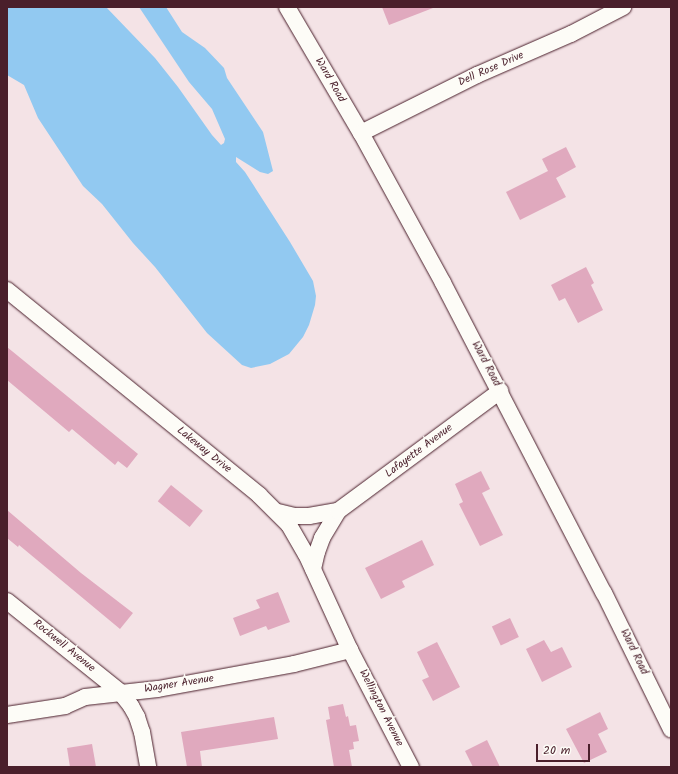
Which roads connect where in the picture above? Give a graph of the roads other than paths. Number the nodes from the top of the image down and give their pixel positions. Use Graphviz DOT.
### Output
graph roads {
  1 [pos="287,7"];
  2 [pos="623,7"];
  3 [pos="361,133"];
  4 [pos="7,290"];
  5 [pos="500,391"];
  6 [pos="338,511"];
  7 [pos="278,512"];
  8 [pos="313,569"];
  9 [pos="7,601"];
  10 [pos="350,650"];
  11 [pos="120,692"];
  12 [pos="7,715"];
  13 [pos="671,728"];
  14 [pos="148,767"];
  15 [pos="411,767"];
  1 -- 3 [label="street, Ward Road"];
  2 -- 3 [label="street, Dell Rose Drive"];
  3 -- 5 [label="street, Ward Road"];
  4 -- 7 [label="street, Lakeway Drive"];
  5 -- 6 [label="street, Lafayette Avenue"];
  5 -- 13 [label="street, Ward Road"];
  6 -- 7 [label="street, Lafayette Avenue"];
  6 -- 8 [label="street, Lafayette Avenue"];
  7 -- 8 [label="street, Lakeway Drive"];
  8 -- 10 [label="street, Lakeway Drive"];
  9 -- 11 [label="street, Rockwell Avenue"];
  10 -- 11 [label="street, Wagner Avenue"];
  10 -- 15 [label="street, Wellington Avenue"];
  11 -- 12 [label="street, Wagner Avenue"];
  11 -- 14 [label="street"];
}
